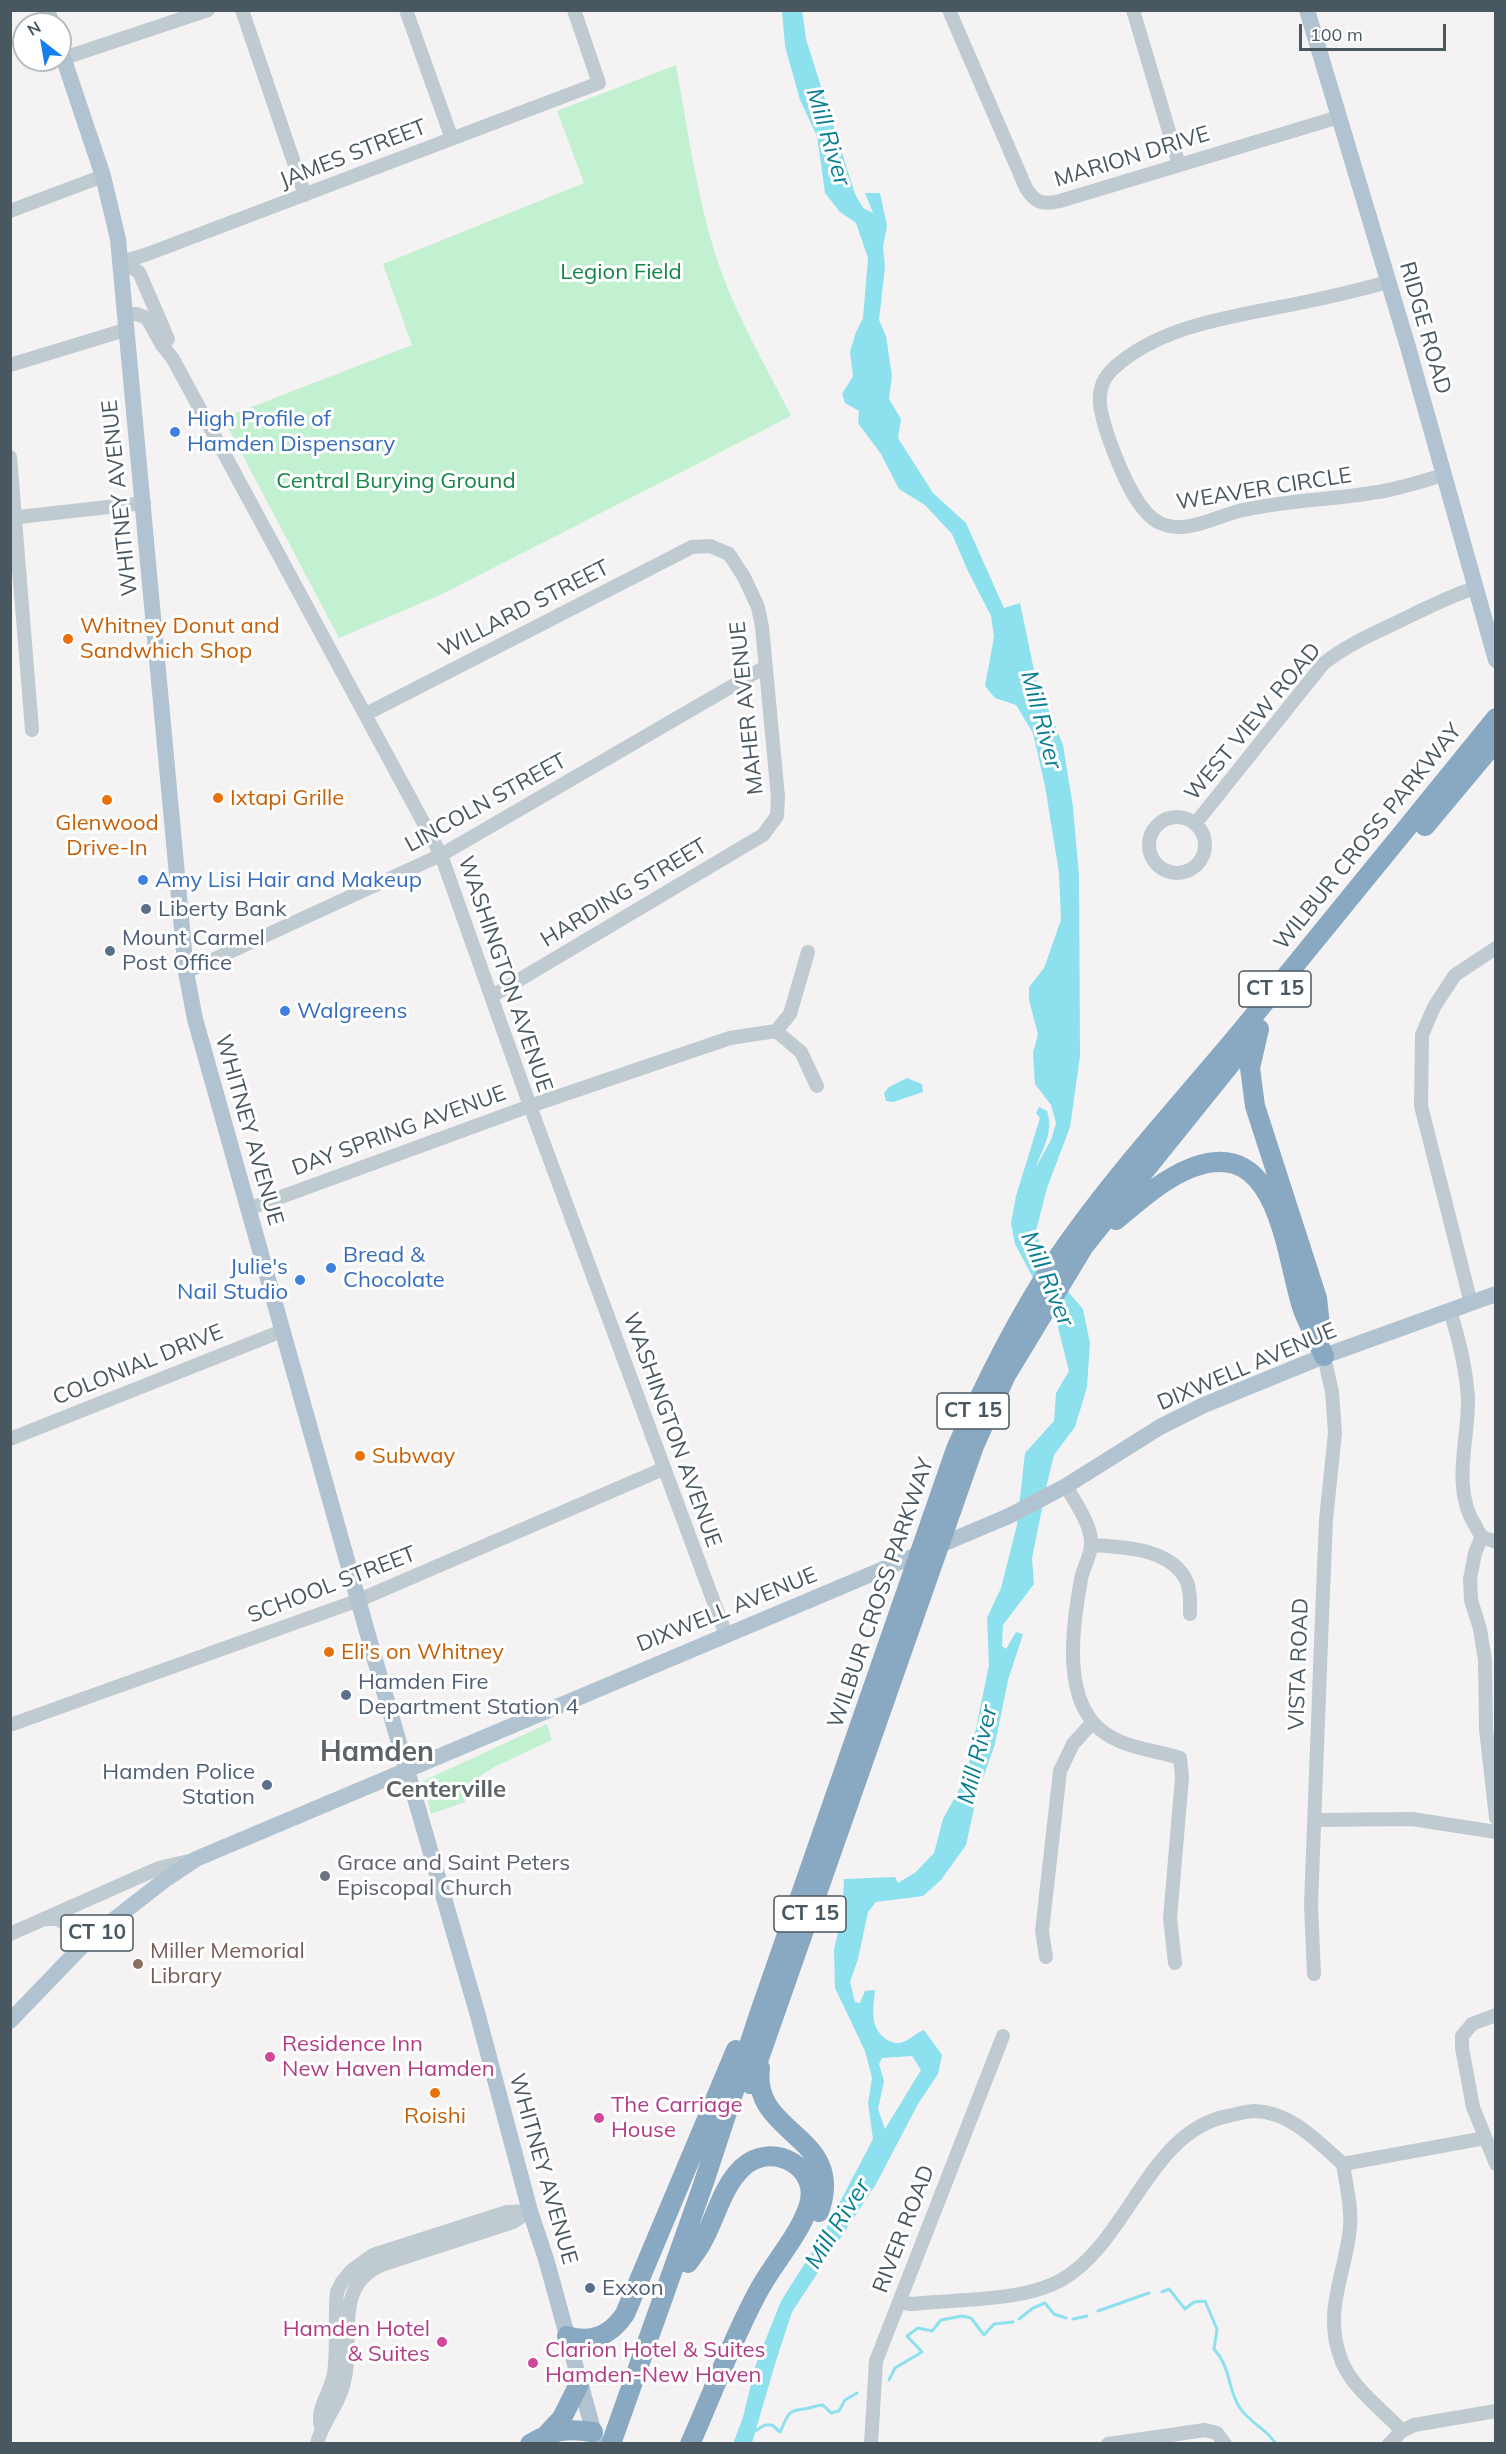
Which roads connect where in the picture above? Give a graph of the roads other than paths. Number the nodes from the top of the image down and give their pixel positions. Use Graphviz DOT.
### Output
graph roads {
  1 [pos="208,10"];
  2 [pos="242,10"];
  3 [pos="406,10"];
  4 [pos="574,10"];
  5 [pos="949,10"];
  6 [pos="1133,10"];
  7 [pos="1307,10"];
  8 [pos="72,50"];
  9 [pos="68,72"];
  10 [pos="1339,117"];
  11 [pos="452,139"];
  12 [pos="1179,165"];
  13 [pos="103,176"];
  14 [pos="305,195"];
  15 [pos="10,211"];
  16 [pos="121,262"];
  17 [pos="1388,282"];
  18 [pos="125,322"];
  19 [pos="173,359"];
  20 [pos="10,365"];
  21 [pos="10,457"];
  22 [pos="1444,475"];
  23 [pos="144,503"];
  24 [pos="12,518"];
  25 [pos="703,545"];
  26 [pos="1475,588"];
  27 [pos="1495,659"];
  28 [pos="765,667"];
  29 [pos="366,714"];
  30 [pos="1496,718"];
  31 [pos="32,730"];
  32 [pos="1496,741"];
  33 [pos="774,821"];
  34 [pos="1195,824"];
  35 [pos="441,855"];
  36 [pos="1496,948"];
  37 [pos="808,952"];
  38 [pos="186,972"];
  39 [pos="492,996"];
  40 [pos="1259,1029"];
  41 [pos="776,1031"];
  42 [pos="817,1086"];
  43 [pos="530,1106"];
  44 [pos="248,1209"];
  45 [pos="1084,1246"];
  46 [pos="1060,1269"];
  47 [pos="1496,1294"];
  48 [pos="1471,1303"];
  49 [pos="1450,1311"];
  50 [pos="282,1331"];
  51 [pos="1324,1356"];
  52 [pos="10,1439"];
  53 [pos="663,1469"];
  54 [pos="1065,1486"];
  55 [pos="935,1535"];
  56 [pos="1482,1536"];
  57 [pos="1496,1542"];
  58 [pos="1091,1545"];
  59 [pos="359,1600"];
  60 [pos="1190,1614"];
  61 [pos="726,1635"];
  62 [pos="1092,1723"];
  63 [pos="10,1725"];
  64 [pos="407,1769"];
  65 [pos="1496,1818"];
  66 [pos="1314,1820"];
  67 [pos="1496,1832"];
  68 [pos="196,1859"];
  69 [pos="45,1919"];
  70 [pos="10,1934"];
  71 [pos="89,1939"];
  72 [pos="1046,1957"];
  73 [pos="1175,1963"];
  74 [pos="1314,1974"];
  75 [pos="1496,2014"];
  76 [pos="759,2015"];
  77 [pos="10,2021"];
  78 [pos="1002,2036"];
  79 [pos="762,2049"];
  80 [pos="1485,2138"];
  81 [pos="1343,2164"];
  82 [pos="1496,2164"];
  83 [pos="530,2211"];
  84 [pos="688,2263"];
  85 [pos="898,2302"];
  86 [pos="567,2336"];
  87 [pos="579,2384"];
  88 [pos="1496,2411"];
  89 [pos="1402,2431"];
  90 [pos="548,2433"];
  91 [pos="608,2440"];
  92 [pos="317,2444"];
  93 [pos="530,2444"];
  94 [pos="690,2444"];
  95 [pos="701,2444"];
  96 [pos="871,2444"];
  97 [pos="1108,2444"];
  98 [pos="1225,2444"];
  99 [pos="1389,2444"];
  1 -- 8 [label="street"];
  2 -- 14 [label="street"];
  3 -- 11 [label="street"];
  4 -- 11 [label="street, JAMES STREET"];
  5 -- 12 [label="street, MARION DRIVE"];
  6 -- 12 [label="street"];
  7 -- 10 [label="main road, RIDGE ROAD"];
  9 -- 13 [label="main road, WHITNEY AVENUE"];
  10 -- 12 [label="street, MARION DRIVE"];
  10 -- 17 [label="main road, RIDGE ROAD"];
  11 -- 14 [label="street, JAMES STREET"];
  13 -- 15 [label="street"];
  13 -- 16 [label="main road, WHITNEY AVENUE"];
  14 -- 16 [label="street, JAMES STREET"];
  16 -- 18 [label="main road, WHITNEY AVENUE"];
  16 -- 19 [label="street, WASHINGTON AVENUE"];
  17 -- 22 [label="main road, RIDGE ROAD"];
  17 -- 22 [label="street, WEAVER CIRCLE"];
  18 -- 19 [label="street, WASHINGTON AVENUE"];
  18 -- 20 [label="street"];
  18 -- 23 [label="main road, WHITNEY AVENUE"];
  19 -- 29 [label="street, WASHINGTON AVENUE"];
  21 -- 24 [label="street"];
  22 -- 26 [label="main road, RIDGE ROAD"];
  23 -- 24 [label="street"];
  23 -- 38 [label="main road, WHITNEY AVENUE"];
  24 -- 31 [label="street"];
  25 -- 28 [label="street, MAHER AVENUE"];
  25 -- 29 [label="street, WILLARD STREET"];
  26 -- 27 [label="main road, RIDGE ROAD"];
  26 -- 34 [label="street, WEST VIEW ROAD"];
  28 -- 33 [label="street, MAHER AVENUE"];
  28 -- 35 [label="street, LINCOLN STREET"];
  29 -- 35 [label="street, WASHINGTON AVENUE"];
  30 -- 46 [label="highway, WILBUR CROSS PARKWAY / CT 15"];
  32 -- 40 [label="highway, WILBUR CROSS PARKWAY / CT 15"];
  33 -- 39 [label="street, HARDING STREET"];
  34 -- 34 [label="street, WEST VIEW ROAD"];
  35 -- 38 [label="street, LINCOLN STREET"];
  35 -- 39 [label="street, WASHINGTON AVENUE"];
  36 -- 48 [label="street"];
  37 -- 41 [label="street"];
  38 -- 44 [label="main road, WHITNEY AVENUE"];
  39 -- 43 [label="street, WASHINGTON AVENUE"];
  40 -- 45 [label="highway, WILBUR CROSS PARKWAY / CT 15"];
  40 -- 51 [label="highway"];
  41 -- 42 [label="street"];
  41 -- 43 [label="street, DAY SPRING AVENUE"];
  43 -- 44 [label="street, DAY SPRING AVENUE"];
  43 -- 53 [label="street, WASHINGTON AVENUE"];
  44 -- 50 [label="main road, WHITNEY AVENUE"];
  45 -- 46 [label="highway, WILBUR CROSS PARKWAY / CT 15"];
  45 -- 51 [label="highway"];
  46 -- 55 [label="highway, WILBUR CROSS PARKWAY / CT 15"];
  47 -- 48 [label="main road, DIXWELL AVENUE"];
  48 -- 49 [label="main road, DIXWELL AVENUE"];
  49 -- 51 [label="main road, DIXWELL AVENUE"];
  49 -- 56 [label="street"];
  50 -- 52 [label="street, COLONIAL DRIVE"];
  50 -- 59 [label="main road, WHITNEY AVENUE"];
  51 -- 54 [label="main road, DIXWELL AVENUE"];
  51 -- 66 [label="street, VISTA ROAD"];
  53 -- 59 [label="street, SCHOOL STREET"];
  53 -- 61 [label="street, WASHINGTON AVENUE"];
  54 -- 58 [label="street"];
  54 -- 61 [label="main road, DIXWELL AVENUE"];
  55 -- 76 [label="highway, WILBUR CROSS PARKWAY / CT 15"];
  55 -- 79 [label="highway, WILBUR CROSS PARKWAY / CT 15"];
  56 -- 57 [label="street"];
  56 -- 65 [label="street"];
  58 -- 60 [label="street"];
  58 -- 62 [label="street"];
  59 -- 63 [label="street, SCHOOL STREET"];
  59 -- 64 [label="main road, WHITNEY AVENUE"];
  61 -- 64 [label="main road, DIXWELL AVENUE"];
  62 -- 72 [label="street"];
  62 -- 73 [label="street"];
  64 -- 68 [label="main road, DIXWELL AVENUE / CT 10"];
  64 -- 83 [label="main road, WHITNEY AVENUE"];
  66 -- 67 [label="street"];
  66 -- 74 [label="street, VISTA ROAD"];
  68 -- 69 [label="street"];
  68 -- 71 [label="main road, DIXWELL AVENUE / CT 10"];
  69 -- 70 [label="street"];
  69 -- 71 [label="street"];
  71 -- 77 [label="main road, DIXWELL AVENUE / CT 10"];
  75 -- 80 [label="street"];
  76 -- 86 [label="highway"];
  76 -- 91 [label="highway, WILBUR CROSS PARKWAY / CT 15"];
  78 -- 85 [label="street, RIVER ROAD"];
  79 -- 84 [label="highway, WILBUR CROSS PARKWAY / CT 15"];
  79 -- 95 [label="highway"];
  80 -- 81 [label="street"];
  80 -- 82 [label="street"];
  81 -- 85 [label="street"];
  81 -- 89 [label="street"];
  83 -- 86 [label="main road, WHITNEY AVENUE"];
  83 -- 92 [label="street"];
  84 -- 91 [label="highway, WILBUR CROSS PARKWAY / CT 15"];
  84 -- 94 [label="highway"];
  85 -- 96 [label="street, RIVER ROAD"];
  86 -- 87 [label="main road, WHITNEY AVENUE"];
  87 -- 90 [label="highway"];
  87 -- 91 [label="main road, WHITNEY AVENUE"];
  88 -- 89 [label="street"];
  89 -- 99 [label="street"];
  90 -- 91 [label="highway"];
  90 -- 93 [label="highway"];
  97 -- 98 [label="street"];
}
